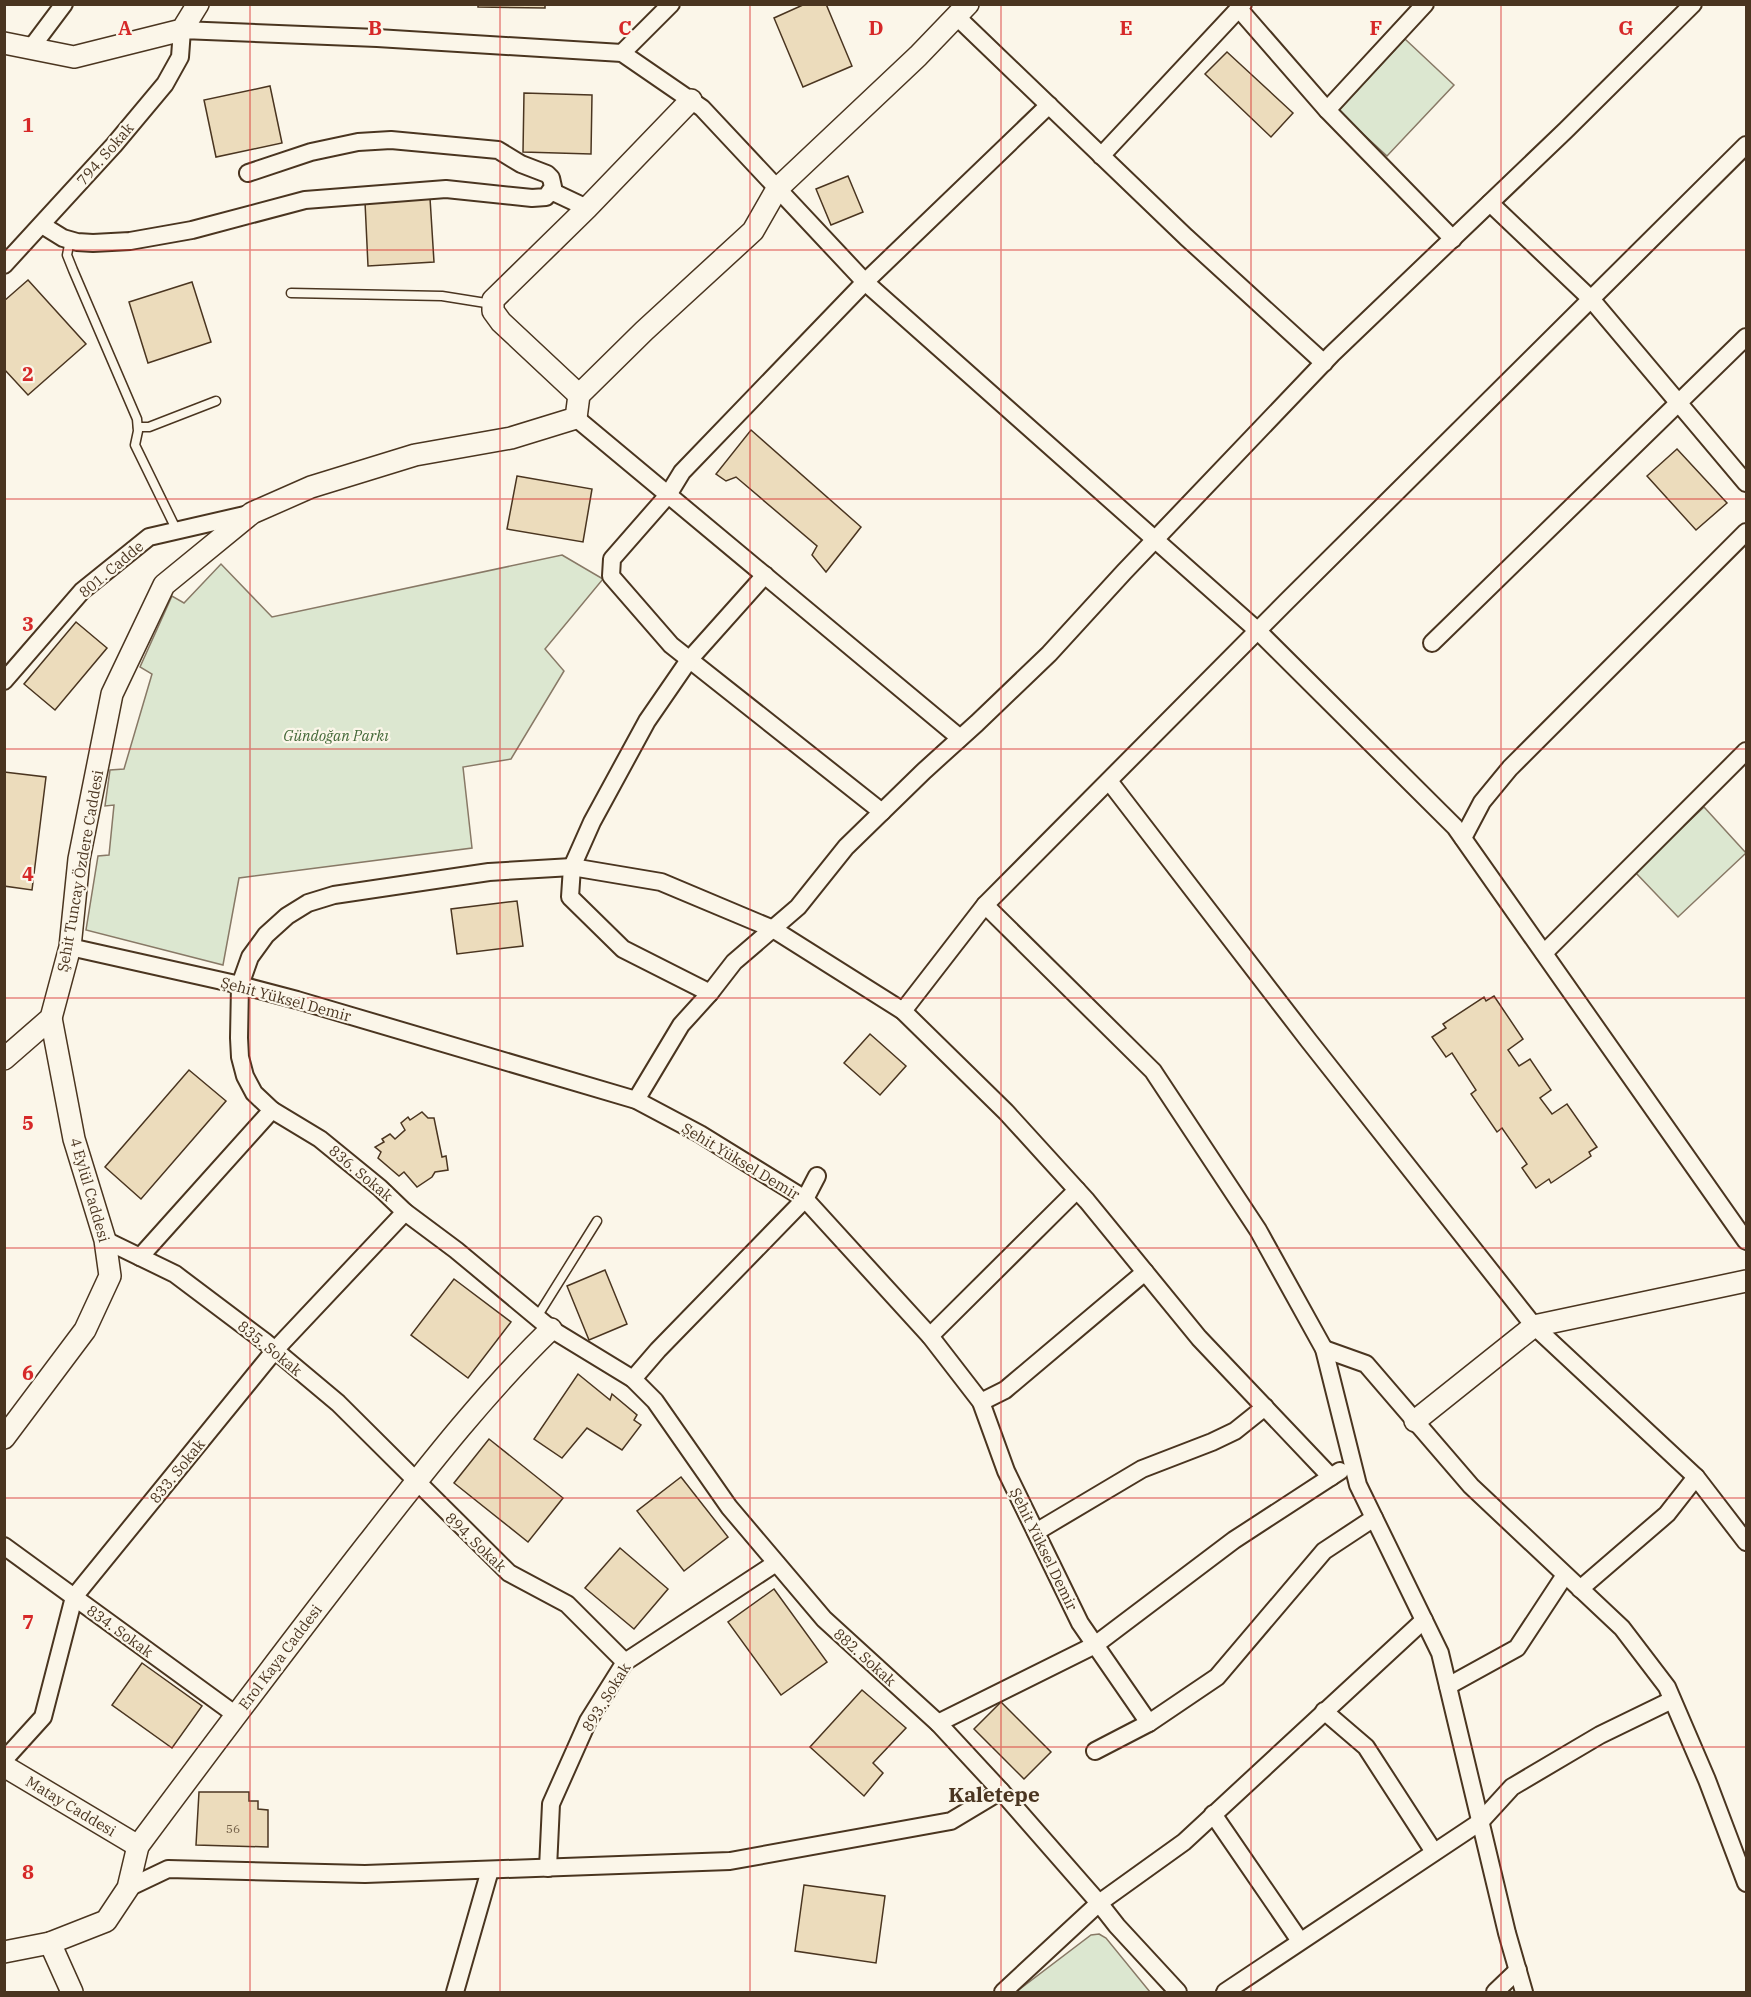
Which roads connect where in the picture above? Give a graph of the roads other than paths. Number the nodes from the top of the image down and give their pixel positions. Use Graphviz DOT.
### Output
graph roads {
  1 [pos="64,4"];
  2 [pos="198,4"];
  3 [pos="671,4"];
  4 [pos="1425,4"];
  5 [pos="1693,4"];
  6 [pos="1241,7"];
  7 [pos="962,10"];
  8 [pos="182,30"];
  9 [pos="4,43"];
  10 [pos="31,48"];
  11 [pos="622,53"];
  12 [pos="691,100"];
  13 [pos="1049,105"];
  14 [pos="1327,110"];
  15 [pos="1746,145"];
  16 [pos="1101,156"];
  17 [pos="248,173"];
  18 [pos="777,189"];
  19 [pos="551,191"];
  20 [pos="1490,203"];
  21 [pos="588,208"];
  22 [pos="42,225"];
  23 [pos="1453,239"];
  24 [pos="70,240"];
  25 [pos="4,265"];
  26 [pos="865,282"];
  27 [pos="291,293"];
  28 [pos="1591,299"];
  29 [pos="492,304"];
  30 [pos="1746,337"];
  31 [pos="1324,363"];
  32 [pos="579,395"];
  33 [pos="216,400"];
  34 [pos="1679,403"];
  35 [pos="576,418"];
  36 [pos="138,427"];
  37 [pos="1746,483"];
  38 [pos="668,495"];
  39 [pos="252,513"];
  40 [pos="177,531"];
  41 [pos="1746,532"];
  42 [pos="1154,541"];
  43 [pos="765,575"];
  44 [pos="1258,631"];
  45 [pos="1432,643"];
  46 [pos="689,660"];
  47 [pos="4,681"];
  48 [pos="960,738"];
  49 [pos="1746,751"];
  50 [pos="1108,781"];
  51 [pos="882,812"];
  52 [pos="1463,838"];
  53 [pos="572,867"];
  54 [pos="986,905"];
  55 [pos="773,929"];
  56 [pos="70,947"];
  57 [pos="1544,953"];
  58 [pos="240,985"];
  59 [pos="710,993"];
  60 [pos="903,1011"];
  61 [pos="51,1018"];
  62 [pos="4,1059"];
  63 [pos="636,1100"];
  64 [pos="272,1110"];
  65 [pos="817,1176"];
  66 [pos="1077,1190"];
  67 [pos="805,1199"];
  68 [pos="405,1212"];
  69 [pos="597,1221"];
  70 [pos="105,1240"];
  71 [pos="1746,1241"];
  72 [pos="140,1257"];
  73 [pos="1145,1272"];
  74 [pos="1746,1281"];
  75 [pos="544,1323"];
  76 [pos="1534,1326"];
  77 [pos="930,1336"];
  78 [pos="1324,1348"];
  79 [pos="275,1350"];
  80 [pos="633,1379"];
  81 [pos="981,1402"];
  82 [pos="1265,1407"];
  83 [pos="1415,1421"];
  84 [pos="4,1438"];
  85 [pos="1353,1462"];
  86 [pos="1331,1477"];
  87 [pos="1696,1477"];
  88 [pos="415,1482"];
  89 [pos="1374,1518"];
  90 [pos="1035,1532"];
  91 [pos="1746,1542"];
  92 [pos="4,1546"];
  93 [pos="776,1563"];
  94 [pos="1566,1575"];
  95 [pos="1580,1589"];
  96 [pos="74,1597"];
  97 [pos="1424,1620"];
  98 [pos="1095,1645"];
  99 [pos="625,1662"];
  100 [pos="1448,1686"];
  101 [pos="1672,1700"];
  102 [pos="1324,1711"];
  103 [pos="237,1715"];
  104 [pos="938,1723"];
  105 [pos="1149,1723"];
  106 [pos="1095,1751"];
  107 [pos="4,1760"];
  108 [pos="4,1766"];
  109 [pos="1001,1791"];
  110 [pos="1213,1814"];
  111 [pos="1480,1822"];
  112 [pos="138,1846"];
  113 [pos="1434,1852"];
  114 [pos="548,1868"];
  115 [pos="490,1870"];
  116 [pos="1746,1883"];
  117 [pos="128,1888"];
  118 [pos="1099,1903"];
  119 [pos="1300,1941"];
  120 [pos="50,1943"];
  121 [pos="4,1952"];
  122 [pos="1518,1970"];
  123 [pos="72,1992"];
  124 [pos="455,1992"];
  125 [pos="1003,1992"];
  126 [pos="1178,1992"];
  127 [pos="1225,1992"];
  128 [pos="1495,1992"];
  129 [pos="1524,1992"];
  1 -- 10 [label="street"];
  2 -- 8 [label="street"];
  3 -- 11 [label="street"];
  4 -- 14 [label="street"];
  5 -- 20 [label="street"];
  6 -- 14 [label="street"];
  6 -- 16 [label="street"];
  7 -- 13 [label="street"];
  7 -- 18 [label="street"];
  8 -- 10 [label="street"];
  8 -- 11 [label="street"];
  8 -- 22 [label="street, 794. Sokak"];
  9 -- 10 [label="street"];
  11 -- 12 [label="street"];
  12 -- 18 [label="street"];
  12 -- 21 [label="street"];
  13 -- 16 [label="street"];
  13 -- 26 [label="street"];
  14 -- 23 [label="street"];
  15 -- 28 [label="street"];
  16 -- 31 [label="street"];
  17 -- 19 [label="street"];
  18 -- 26 [label="street"];
  18 -- 32 [label="street"];
  19 -- 21 [label="street"];
  19 -- 24 [label="street"];
  20 -- 23 [label="street"];
  20 -- 28 [label="street"];
  21 -- 29 [label="street"];
  22 -- 24 [label="street"];
  22 -- 25 [label="street, 794. Sokak"];
  23 -- 31 [label="street"];
  24 -- 36 [label="lane"];
  26 -- 38 [label="street"];
  26 -- 42 [label="street"];
  27 -- 29 [label="lane"];
  28 -- 34 [label="street"];
  28 -- 44 [label="street"];
  29 -- 32 [label="street"];
  30 -- 34 [label="street"];
  31 -- 42 [label="street"];
  32 -- 35 [label="street"];
  33 -- 36 [label="lane"];
  34 -- 37 [label="street"];
  34 -- 45 [label="street"];
  35 -- 38 [label="street"];
  35 -- 39 [label="street, Şehit Tuncay Özdere Caddesi"];
  36 -- 40 [label="lane"];
  38 -- 43 [label="street"];
  38 -- 46 [label="street"];
  39 -- 40 [label="street, 801. Cadde"];
  39 -- 56 [label="street, Şehit Tuncay Özdere Caddesi"];
  40 -- 47 [label="street, 801. Cadde"];
  41 -- 52 [label="street"];
  42 -- 44 [label="street"];
  42 -- 48 [label="street"];
  43 -- 46 [label="street"];
  43 -- 48 [label="street"];
  44 -- 50 [label="street"];
  44 -- 52 [label="street"];
  46 -- 51 [label="street"];
  46 -- 53 [label="street"];
  48 -- 51 [label="street"];
  49 -- 57 [label="street"];
  50 -- 54 [label="street"];
  50 -- 76 [label="street"];
  51 -- 55 [label="street"];
  52 -- 57 [label="street"];
  53 -- 55 [label="street, 836. Sokak"];
  53 -- 58 [label="street, 836. Sokak"];
  53 -- 59 [label="street"];
  54 -- 60 [label="street"];
  54 -- 78 [label="street"];
  55 -- 59 [label="street"];
  55 -- 60 [label="street, 836. Sokak"];
  56 -- 58 [label="street, Şehit Yüksel Demir"];
  56 -- 61 [label="street, Şehit Tuncay Özdere Caddesi"];
  57 -- 71 [label="street"];
  58 -- 63 [label="street, Şehit Yüksel Demir"];
  58 -- 64 [label="street, 836. Sokak"];
  59 -- 63 [label="street"];
  60 -- 66 [label="street, 836. Sokak"];
  61 -- 62 [label="street"];
  61 -- 70 [label="street, 4 Eylül Caddesi"];
  63 -- 67 [label="street, Şehit Yüksel Demir"];
  64 -- 68 [label="street, 836. Sokak"];
  64 -- 72 [label="street"];
  65 -- 67 [label="street"];
  66 -- 73 [label="street, 836. Sokak"];
  66 -- 77 [label="street"];
  67 -- 77 [label="street, Şehit Yüksel Demir"];
  67 -- 80 [label="street"];
  68 -- 75 [label="street, 836. Sokak"];
  68 -- 79 [label="street, 833. Sokak"];
  69 -- 75 [label="lane"];
  70 -- 72 [label="street, 835. Sokak"];
  70 -- 84 [label="street, 4 Eylül Caddesi"];
  72 -- 79 [label="street, 835. Sokak"];
  73 -- 81 [label="street"];
  73 -- 82 [label="street, 836. Sokak"];
  74 -- 76 [label="street"];
  75 -- 80 [label="street, 882. Sokak"];
  75 -- 88 [label="street, Erol Kaya Caddesi"];
  76 -- 83 [label="street"];
  76 -- 87 [label="street"];
  77 -- 81 [label="street, Şehit Yüksel Demir"];
  78 -- 83 [label="street"];
  78 -- 85 [label="street"];
  79 -- 88 [label="street, 835. Sokak"];
  79 -- 96 [label="street, 833. Sokak"];
  80 -- 93 [label="street, 882. Sokak"];
  81 -- 90 [label="street, Şehit Yüksel Demir"];
  82 -- 86 [label="street, 836. Sokak"];
  82 -- 90 [label="street"];
  83 -- 94 [label="street"];
  85 -- 86 [label="street"];
  85 -- 89 [label="street"];
  86 -- 98 [label="street"];
  87 -- 91 [label="street"];
  87 -- 95 [label="street"];
  88 -- 99 [label="street, 894. Sokak"];
  88 -- 103 [label="street, Erol Kaya Caddesi"];
  89 -- 97 [label="street"];
  89 -- 105 [label="street"];
  90 -- 98 [label="street, Şehit Yüksel Demir"];
  92 -- 96 [label="street, 834. Sokak"];
  93 -- 99 [label="street, 893. Sokak"];
  93 -- 104 [label="street, 882. Sokak"];
  94 -- 95 [label="street"];
  94 -- 100 [label="street"];
  95 -- 101 [label="street"];
  96 -- 103 [label="street, 834. Sokak"];
  96 -- 107 [label="street, 833. Sokak"];
  97 -- 100 [label="street"];
  97 -- 102 [label="street"];
  98 -- 104 [label="street"];
  98 -- 105 [label="street, Şehit Yüksel Demir"];
  99 -- 114 [label="street, 893. Sokak"];
  100 -- 111 [label="street"];
  101 -- 111 [label="street"];
  101 -- 116 [label="street"];
  102 -- 110 [label="street"];
  102 -- 113 [label="street"];
  103 -- 112 [label="street, Erol Kaya Caddesi"];
  104 -- 109 [label="street, 882. Sokak"];
  105 -- 106 [label="street"];
  108 -- 112 [label="street, Matay Caddesi"];
  109 -- 114 [label="street"];
  109 -- 118 [label="street, 882. Sokak"];
  110 -- 118 [label="street"];
  110 -- 119 [label="street"];
  111 -- 113 [label="street"];
  111 -- 122 [label="street"];
  112 -- 117 [label="street, Erol Kaya Caddesi"];
  113 -- 119 [label="street"];
  114 -- 115 [label="street"];
  115 -- 117 [label="street"];
  115 -- 124 [label="street"];
  117 -- 120 [label="street, Erol Kaya Caddesi"];
  118 -- 125 [label="street"];
  118 -- 126 [label="street, 882. Sokak"];
  119 -- 127 [label="street"];
  120 -- 121 [label="street, Erol Kaya Caddesi"];
  120 -- 123 [label="street"];
  122 -- 128 [label="street"];
  122 -- 129 [label="street"];
}
